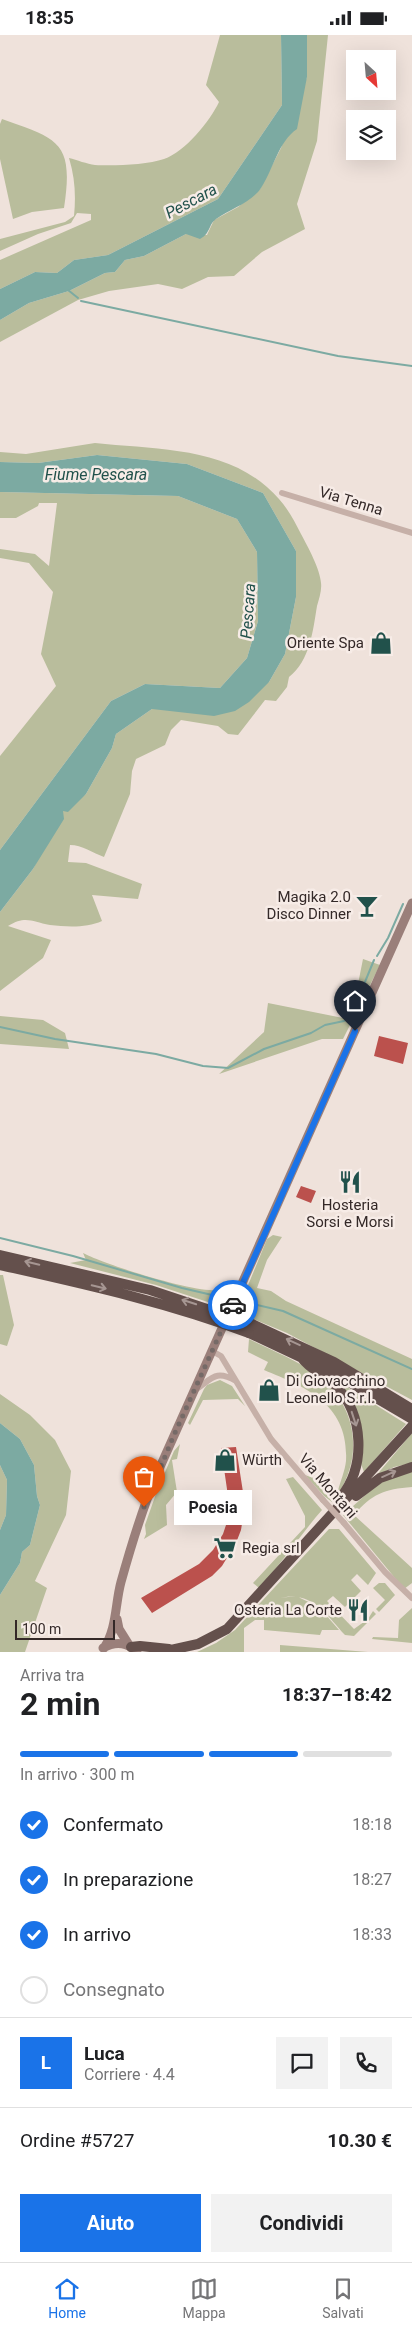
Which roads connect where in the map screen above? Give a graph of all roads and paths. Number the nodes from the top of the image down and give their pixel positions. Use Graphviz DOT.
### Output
graph roads {
  1 [pos="282,493"];
  2 [pos="412,533"];
  3 [pos="412,903"];
  4 [pos="0,1255"];
  5 [pos="0,1265"];
  6 [pos="250,1328"];
  7 [pos="212,1351"];
  8 [pos="301,1357"];
  9 [pos="237,1381"];
  10 [pos="194,1390"];
  11 [pos="404,1407"];
  12 [pos="412,1419"];
  13 [pos="412,1426"];
  14 [pos="412,1467"];
  15 [pos="340,1506"];
  16 [pos="329,1518"];
  17 [pos="412,1598"];
  18 [pos="116,1613"];
  19 [pos="132,1648"];
  20 [pos="102,1650"];
  21 [pos="166,1651"];
  1 -- 2 [label="street, Via Tenna"];
  3 -- 7 [label="main road"];
  6 -- 4 [label="highway, one-way, bridge"];
  5 -- 6 [label="highway, one-way, bridge"];
  6 -- 8 [label="highway"];
  11 -- 6 [label="highway, one-way"];
  7 -- 9 [label="street, Via Montani"];
  7 -- 10 [label="main road"];
  8 -- 11 [label="highway"];
  8 -- 16 [label="highway, one-way"];
  9 -- 10 [label="street"];
  9 -- 17 [label="street, Via Montani, bridge"];
  10 -- 18 [label="main road"];
  11 -- 12 [label="highway"];
  13 -- 15 [label="highway"];
  15 -- 14 [label="highway, one-way"];
  15 -- 16 [label="highway"];
  16 -- 21 [label="highway"];
  18 -- 19 [label="main road"];
  18 -- 20 [label="main road"];
  19 -- 20 [label="main road"];
  19 -- 21 [label="highway"];
}
